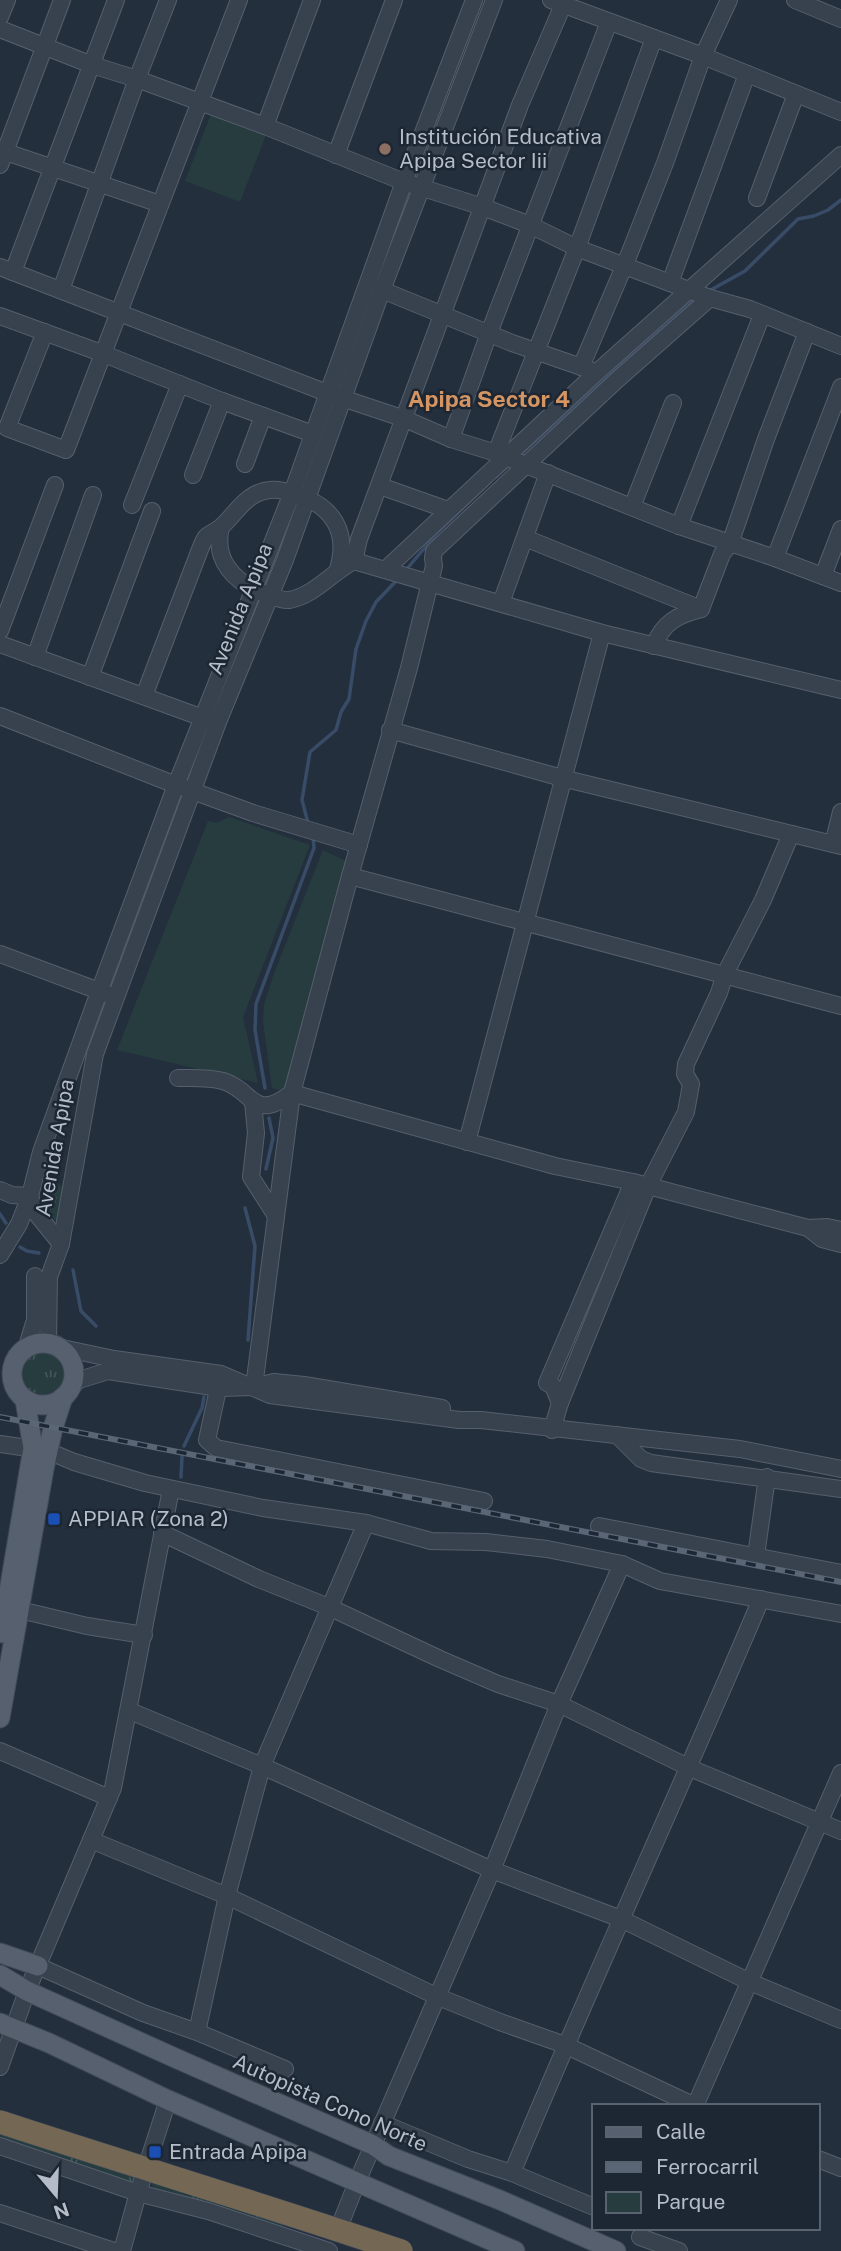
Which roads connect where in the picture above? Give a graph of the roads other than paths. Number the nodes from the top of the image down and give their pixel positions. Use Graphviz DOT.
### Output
graph roads {
  1 [pos="7,0"];
  2 [pos="62,0"];
  3 [pos="116,0"];
  4 [pos="168,0"];
  5 [pos="239,0"];
  6 [pos="312,0"];
  7 [pos="394,0"];
  8 [pos="474,0"];
  9 [pos="494,0"];
  10 [pos="729,0"];
  11 [pos="795,0"];
  12 [pos="557,2"];
  13 [pos="0,17"];
  14 [pos="841,19"];
  15 [pos="609,22"];
  16 [pos="0,29"];
  17 [pos="654,38"];
  18 [pos="44,46"];
  19 [pos="703,56"];
  20 [pos="92,65"];
  21 [pos="747,74"];
  22 [pos="137,79"];
  23 [pos="796,94"];
  24 [pos="199,102"];
  25 [pos="841,112"];
  26 [pos="265,126"];
  27 [pos="2,155"];
  28 [pos="336,155"];
  29 [pos="841,155"];
  30 [pos="53,166"];
  31 [pos="404,182"];
  32 [pos="100,183"];
  33 [pos="421,187"];
  34 [pos="757,198"];
  35 [pos="160,204"];
  36 [pos="483,207"];
  37 [pos="530,225"];
  38 [pos="577,248"];
  39 [pos="624,265"];
  40 [pos="7,269"];
  41 [pos="670,283"];
  42 [pos="689,289"];
  43 [pos="61,290"];
  44 [pos="382,290"];
  45 [pos="710,298"];
  46 [pos="118,312"];
  47 [pos="443,314"];
  48 [pos="762,314"];
  49 [pos="0,316"];
  50 [pos="46,332"];
  51 [pos="807,332"];
  52 [pos="489,333"];
  53 [pos="841,346"];
  54 [pos="537,351"];
  55 [pos="104,354"];
  56 [pos="588,370"];
  57 [pos="180,384"];
  58 [pos="841,387"];
  59 [pos="335,395"];
  60 [pos="222,401"];
  61 [pos="673,403"];
  62 [pos="263,416"];
  63 [pos="405,419"];
  64 [pos="313,434"];
  65 [pos="451,439"];
  66 [pos="501,455"];
  67 [pos="245,464"];
  68 [pos="526,465"];
  69 [pos="548,473"];
  70 [pos="194,475"];
  71 [pos="55,485"];
  72 [pos="380,486"];
  73 [pos="93,495"];
  74 [pos="299,495"];
  75 [pos="132,505"];
  76 [pos="632,507"];
  77 [pos="152,510"];
  78 [pos="448,510"];
  79 [pos="678,526"];
  80 [pos="221,527"];
  81 [pos="841,529"];
  82 [pos="525,538"];
  83 [pos="730,544"];
  84 [pos="775,558"];
  85 [pos="354,561"];
  86 [pos="338,569"];
  87 [pos="386,569"];
  88 [pos="823,576"];
  89 [pos="430,582"];
  90 [pos="841,583"];
  91 [pos="254,590"];
  92 [pos="271,596"];
  93 [pos="501,603"];
  94 [pos="701,609"];
  95 [pos="0,631"];
  96 [pos="602,632"];
  97 [pos="0,644"];
  98 [pos="654,646"];
  99 [pos="34,657"];
  100 [pos="90,677"];
  101 [pos="841,688"];
  102 [pos="144,696"];
  103 [pos="0,716"];
  104 [pos="203,718"];
  105 [pos="390,730"];
  106 [pos="562,778"];
  107 [pos="176,785"];
  108 [pos="193,791"];
  109 [pos="841,812"];
  110 [pos="791,834"];
  111 [pos="359,845"];
  112 [pos="837,845"];
  113 [pos="350,876"];
  114 [pos="525,924"];
  115 [pos="0,954"];
  116 [pos="725,974"];
  117 [pos="99,992"];
  118 [pos="116,996"];
  119 [pos="841,1006"];
  120 [pos="178,1078"];
  121 [pos="292,1093"];
  122 [pos="253,1102"];
  123 [pos="467,1142"];
  124 [pos="641,1184"];
  125 [pos="0,1190"];
  126 [pos="30,1196"];
  127 [pos="276,1216"];
  128 [pos="808,1228"];
  129 [pos="841,1230"];
  130 [pos="61,1244"];
  131 [pos="841,1244"];
  132 [pos="0,1255"];
  133 [pos="42,1277"];
  134 [pos="27,1346"];
  135 [pos="55,1346"];
  136 [pos="6,1364"];
  137 [pos="220,1381"];
  138 [pos="254,1387"];
  139 [pos="14,1392"];
  140 [pos="67,1392"];
  141 [pos="552,1430"];
  142 [pos="617,1435"];
  143 [pos="0,1444"];
  144 [pos="41,1449"];
  145 [pos="841,1469"];
  146 [pos="767,1477"];
  147 [pos="171,1489"];
  148 [pos="841,1489"];
  149 [pos="485,1502"];
  150 [pos="366,1523"];
  151 [pos="599,1526"];
  152 [pos="162,1534"];
  153 [pos="756,1556"];
  154 [pos="622,1564"];
  155 [pos="841,1573"];
  156 [pos="761,1599"];
  157 [pos="331,1608"];
  158 [pos="20,1610"];
  159 [pos="841,1614"];
  160 [pos="144,1635"];
  161 [pos="0,1645"];
  162 [pos="559,1704"];
  163 [pos="130,1711"];
  164 [pos="0,1718"];
  165 [pos="0,1751"];
  166 [pos="262,1766"];
  167 [pos="690,1768"];
  168 [pos="841,1773"];
  169 [pos="109,1798"];
  170 [pos="820,1821"];
  171 [pos="841,1831"];
  172 [pos="91,1840"];
  173 [pos="492,1870"];
  174 [pos="227,1896"];
  175 [pos="621,1919"];
  176 [pos="0,1953"];
  177 [pos="38,1966"];
  178 [pos="0,1975"];
  179 [pos="750,1982"];
  180 [pos="27,1991"];
  181 [pos="436,1996"];
  182 [pos="841,2020"];
  183 [pos="7,2026"];
  184 [pos="197,2032"];
  185 [pos="565,2045"];
  186 [pos="0,2067"];
  187 [pos="285,2069"];
  188 [pos="169,2100"];
  189 [pos="691,2104"];
  190 [pos="696,2104"];
  191 [pos="0,2123"];
  192 [pos="382,2123"];
  193 [pos="373,2146"];
  194 [pos="0,2147"];
  195 [pos="468,2159"];
  196 [pos="820,2160"];
  197 [pos="841,2168"];
  198 [pos="146,2170"];
  199 [pos="512,2173"];
  200 [pos="357,2182"];
  201 [pos="458,2184"];
  202 [pos="138,2193"];
  203 [pos="592,2206"];
  204 [pos="0,2213"];
  205 [pos="305,2218"];
  206 [pos="338,2230"];
  207 [pos="638,2235"];
  208 [pos="307,2246"];
  209 [pos="114,2251"];
  210 [pos="122,2251"];
  211 [pos="329,2251"];
  212 [pos="401,2251"];
  213 [pos="515,2251"];
  214 [pos="616,2251"];
  215 [pos="679,2251"];
  1 -- 13 [label="street"];
  2 -- 18 [label="street"];
  3 -- 20 [label="street"];
  4 -- 22 [label="street"];
  5 -- 24 [label="street"];
  6 -- 26 [label="street"];
  7 -- 28 [label="street"];
  8 -- 31 [label="street, Avenida Apipa"];
  9 -- 33 [label="street, Avenida Apipa"];
  10 -- 19 [label="street"];
  11 -- 14 [label="street"];
  12 -- 15 [label="street"];
  12 -- 36 [label="street"];
  15 -- 17 [label="street"];
  15 -- 37 [label="street"];
  16 -- 18 [label="street"];
  17 -- 19 [label="street"];
  17 -- 38 [label="street"];
  18 -- 20 [label="street"];
  18 -- 27 [label="street"];
  19 -- 21 [label="street"];
  19 -- 39 [label="street"];
  20 -- 22 [label="street"];
  20 -- 30 [label="street"];
  21 -- 23 [label="street"];
  21 -- 41 [label="street"];
  22 -- 24 [label="street"];
  22 -- 32 [label="street"];
  23 -- 25 [label="street"];
  23 -- 34 [label="street"];
  24 -- 26 [label="street"];
  24 -- 35 [label="street"];
  26 -- 28 [label="street"];
  27 -- 30 [label="street"];
  28 -- 31 [label="street"];
  29 -- 42 [label="street"];
  30 -- 32 [label="street"];
  30 -- 40 [label="street"];
  31 -- 33 [label="street"];
  31 -- 59 [label="street, Avenida Apipa"];
  32 -- 35 [label="street"];
  32 -- 43 [label="street"];
  33 -- 36 [label="street"];
  33 -- 44 [label="street, Avenida Apipa"];
  35 -- 46 [label="street"];
  36 -- 37 [label="street"];
  36 -- 47 [label="street"];
  37 -- 38 [label="street"];
  37 -- 52 [label="street"];
  38 -- 39 [label="street"];
  38 -- 54 [label="street"];
  39 -- 41 [label="street"];
  39 -- 56 [label="street"];
  40 -- 43 [label="street"];
  41 -- 42 [label="street"];
  42 -- 45 [label="street"];
  42 -- 56 [label="street"];
  43 -- 46 [label="street"];
  44 -- 47 [label="street"];
  44 -- 59 [label="street, Avenida Apipa"];
  45 -- 48 [label="street"];
  45 -- 68 [label="street"];
  46 -- 55 [label="street"];
  46 -- 59 [label="street"];
  47 -- 52 [label="street"];
  47 -- 63 [label="street"];
  48 -- 51 [label="street"];
  48 -- 79 [label="street"];
  49 -- 50 [label="street"];
  50 -- 55 [label="street"];
  50 -- 55 [label="street"];
  51 -- 53 [label="street"];
  51 -- 83 [label="street"];
  52 -- 54 [label="street"];
  52 -- 65 [label="street"];
  54 -- 56 [label="street"];
  54 -- 66 [label="street"];
  55 -- 57 [label="street"];
  56 -- 66 [label="street"];
  57 -- 60 [label="street"];
  57 -- 75 [label="street"];
  58 -- 84 [label="street"];
  59 -- 63 [label="street"];
  59 -- 64 [label="street, Avenida Apipa"];
  59 -- 74 [label="street, Avenida Apipa"];
  60 -- 62 [label="street"];
  60 -- 70 [label="street"];
  61 -- 76 [label="street"];
  62 -- 64 [label="street"];
  62 -- 67 [label="street"];
  63 -- 65 [label="street"];
  63 -- 72 [label="street"];
  64 -- 74 [label="street, Avenida Apipa"];
  65 -- 66 [label="street"];
  66 -- 68 [label="street"];
  66 -- 78 [label="street"];
  68 -- 69 [label="street"];
  68 -- 89 [label="street"];
  69 -- 76 [label="street"];
  69 -- 82 [label="street"];
  71 -- 95 [label="street"];
  72 -- 78 [label="street"];
  72 -- 85 [label="street"];
  73 -- 99 [label="street"];
  74 -- 80 [label="street"];
  74 -- 86 [label="street"];
  74 -- 91 [label="street, Avenida Apipa"];
  74 -- 92 [label="street, Avenida Apipa"];
  76 -- 79 [label="street"];
  77 -- 100 [label="street"];
  78 -- 87 [label="street"];
  79 -- 83 [label="street"];
  80 -- 91 [label="street"];
  80 -- 102 [label="street"];
  81 -- 88 [label="street"];
  82 -- 93 [label="street"];
  82 -- 94 [label="street"];
  83 -- 84 [label="street"];
  83 -- 94 [label="street"];
  84 -- 88 [label="street"];
  85 -- 86 [label="street"];
  85 -- 87 [label="street"];
  86 -- 92 [label="street"];
  87 -- 89 [label="street"];
  88 -- 90 [label="street"];
  89 -- 93 [label="street"];
  89 -- 105 [label="street"];
  91 -- 92 [label="street"];
  91 -- 104 [label="street, Avenida Apipa"];
  92 -- 108 [label="street, Avenida Apipa"];
  93 -- 96 [label="street"];
  94 -- 98 [label="street"];
  96 -- 98 [label="street"];
  96 -- 106 [label="street"];
  97 -- 99 [label="street"];
  98 -- 101 [label="street"];
  99 -- 100 [label="street"];
  100 -- 102 [label="street"];
  102 -- 104 [label="street"];
  103 -- 107 [label="street"];
  104 -- 107 [label="street, Avenida Apipa"];
  105 -- 106 [label="street"];
  105 -- 111 [label="street"];
  106 -- 110 [label="street"];
  106 -- 114 [label="street"];
  107 -- 108 [label="street"];
  107 -- 117 [label="street, Avenida Apipa"];
  108 -- 111 [label="street"];
  108 -- 118 [label="street, Avenida Apipa"];
  109 -- 112 [label="street"];
  110 -- 112 [label="street"];
  110 -- 116 [label="street"];
  111 -- 113 [label="street"];
  113 -- 114 [label="street"];
  113 -- 121 [label="street"];
  114 -- 116 [label="street"];
  114 -- 123 [label="street"];
  115 -- 117 [label="street"];
  116 -- 119 [label="street"];
  116 -- 124 [label="street"];
  117 -- 118 [label="street"];
  117 -- 126 [label="street, Avenida Apipa"];
  118 -- 130 [label="street, Avenida Apipa"];
  120 -- 122 [label="street"];
  121 -- 122 [label="street"];
  121 -- 123 [label="street"];
  121 -- 127 [label="street"];
  122 -- 127 [label="street"];
  123 -- 124 [label="street"];
  124 -- 128 [label="street"];
  124 -- 141 [label="street"];
  125 -- 126 [label="street"];
  126 -- 130 [label="street, Avenida Apipa"];
  126 -- 132 [label="street, Avenida Apipa"];
  127 -- 138 [label="street"];
  128 -- 129 [label="street"];
  128 -- 131 [label="street"];
  130 -- 133 [label="street, Avenida Apipa"];
  133 -- 134 [label="street, Avenida Apipa"];
  133 -- 135 [label="street, Avenida Apipa"];
  134 -- 135 [label="main road"];
  134 -- 136 [label="main road"];
  135 -- 137 [label="street"];
  135 -- 140 [label="main road"];
  136 -- 139 [label="main road"];
  137 -- 138 [label="street"];
  137 -- 140 [label="street"];
  137 -- 149 [label="street"];
  138 -- 141 [label="street"];
  139 -- 140 [label="main road"];
  139 -- 144 [label="main road"];
  140 -- 144 [label="main road"];
  141 -- 142 [label="street"];
  142 -- 145 [label="street"];
  142 -- 146 [label="street"];
  143 -- 144 [label="street"];
  144 -- 147 [label="street"];
  144 -- 158 [label="main road"];
  144 -- 161 [label="main road"];
  146 -- 148 [label="street"];
  146 -- 153 [label="street"];
  147 -- 150 [label="street"];
  147 -- 152 [label="street"];
  150 -- 154 [label="street"];
  150 -- 157 [label="street"];
  151 -- 153 [label="street"];
  152 -- 157 [label="street"];
  152 -- 160 [label="street"];
  153 -- 155 [label="street"];
  154 -- 156 [label="street"];
  154 -- 162 [label="street"];
  156 -- 159 [label="street"];
  156 -- 167 [label="street"];
  157 -- 162 [label="street"];
  157 -- 166 [label="street"];
  158 -- 160 [label="street"];
  158 -- 164 [label="main road"];
  160 -- 163 [label="street"];
  162 -- 167 [label="street"];
  162 -- 173 [label="street"];
  163 -- 166 [label="street"];
  163 -- 169 [label="street"];
  165 -- 169 [label="street"];
  166 -- 173 [label="street"];
  166 -- 174 [label="street"];
  167 -- 170 [label="street"];
  167 -- 175 [label="street"];
  168 -- 170 [label="street"];
  169 -- 172 [label="street"];
  170 -- 171 [label="street"];
  170 -- 179 [label="street"];
  172 -- 174 [label="street"];
  172 -- 177 [label="street"];
  173 -- 175 [label="street"];
  173 -- 181 [label="street"];
  174 -- 181 [label="street"];
  174 -- 184 [label="street"];
  175 -- 179 [label="street"];
  175 -- 185 [label="street"];
  176 -- 177 [label="main road"];
  177 -- 180 [label="street"];
  177 -- 184 [label="street"];
  178 -- 180 [label="main road, Autopista Cono Norte"];
  179 -- 182 [label="street"];
  179 -- 190 [label="street"];
  180 -- 183 [label="street"];
  180 -- 193 [label="main road, Autopista Cono Norte"];
  181 -- 185 [label="street"];
  181 -- 192 [label="street"];
  183 -- 186 [label="street"];
  183 -- 188 [label="main road"];
  184 -- 187 [label="street"];
  185 -- 189 [label="street"];
  185 -- 199 [label="street"];
  188 -- 198 [label="street"];
  188 -- 200 [label="main road"];
  191 -- 198 [label="highway"];
  192 -- 193 [label="street"];
  192 -- 195 [label="street"];
  193 -- 200 [label="street"];
  193 -- 201 [label="main road, Autopista Cono Norte"];
  194 -- 202 [label="street"];
  195 -- 199 [label="street"];
  195 -- 201 [label="street"];
  196 -- 197 [label="street"];
  198 -- 202 [label="street"];
  198 -- 205 [label="highway"];
  199 -- 203 [label="street"];
  200 -- 206 [label="street"];
  200 -- 213 [label="main road"];
  201 -- 214 [label="main road, Autopista Cono Norte"];
  202 -- 208 [label="street"];
  202 -- 210 [label="street"];
  204 -- 209 [label="street"];
  205 -- 206 [label="highway"];
  205 -- 208 [label="street"];
  206 -- 212 [label="highway"];
  207 -- 215 [label="street"];
  208 -- 211 [label="street"];
}
